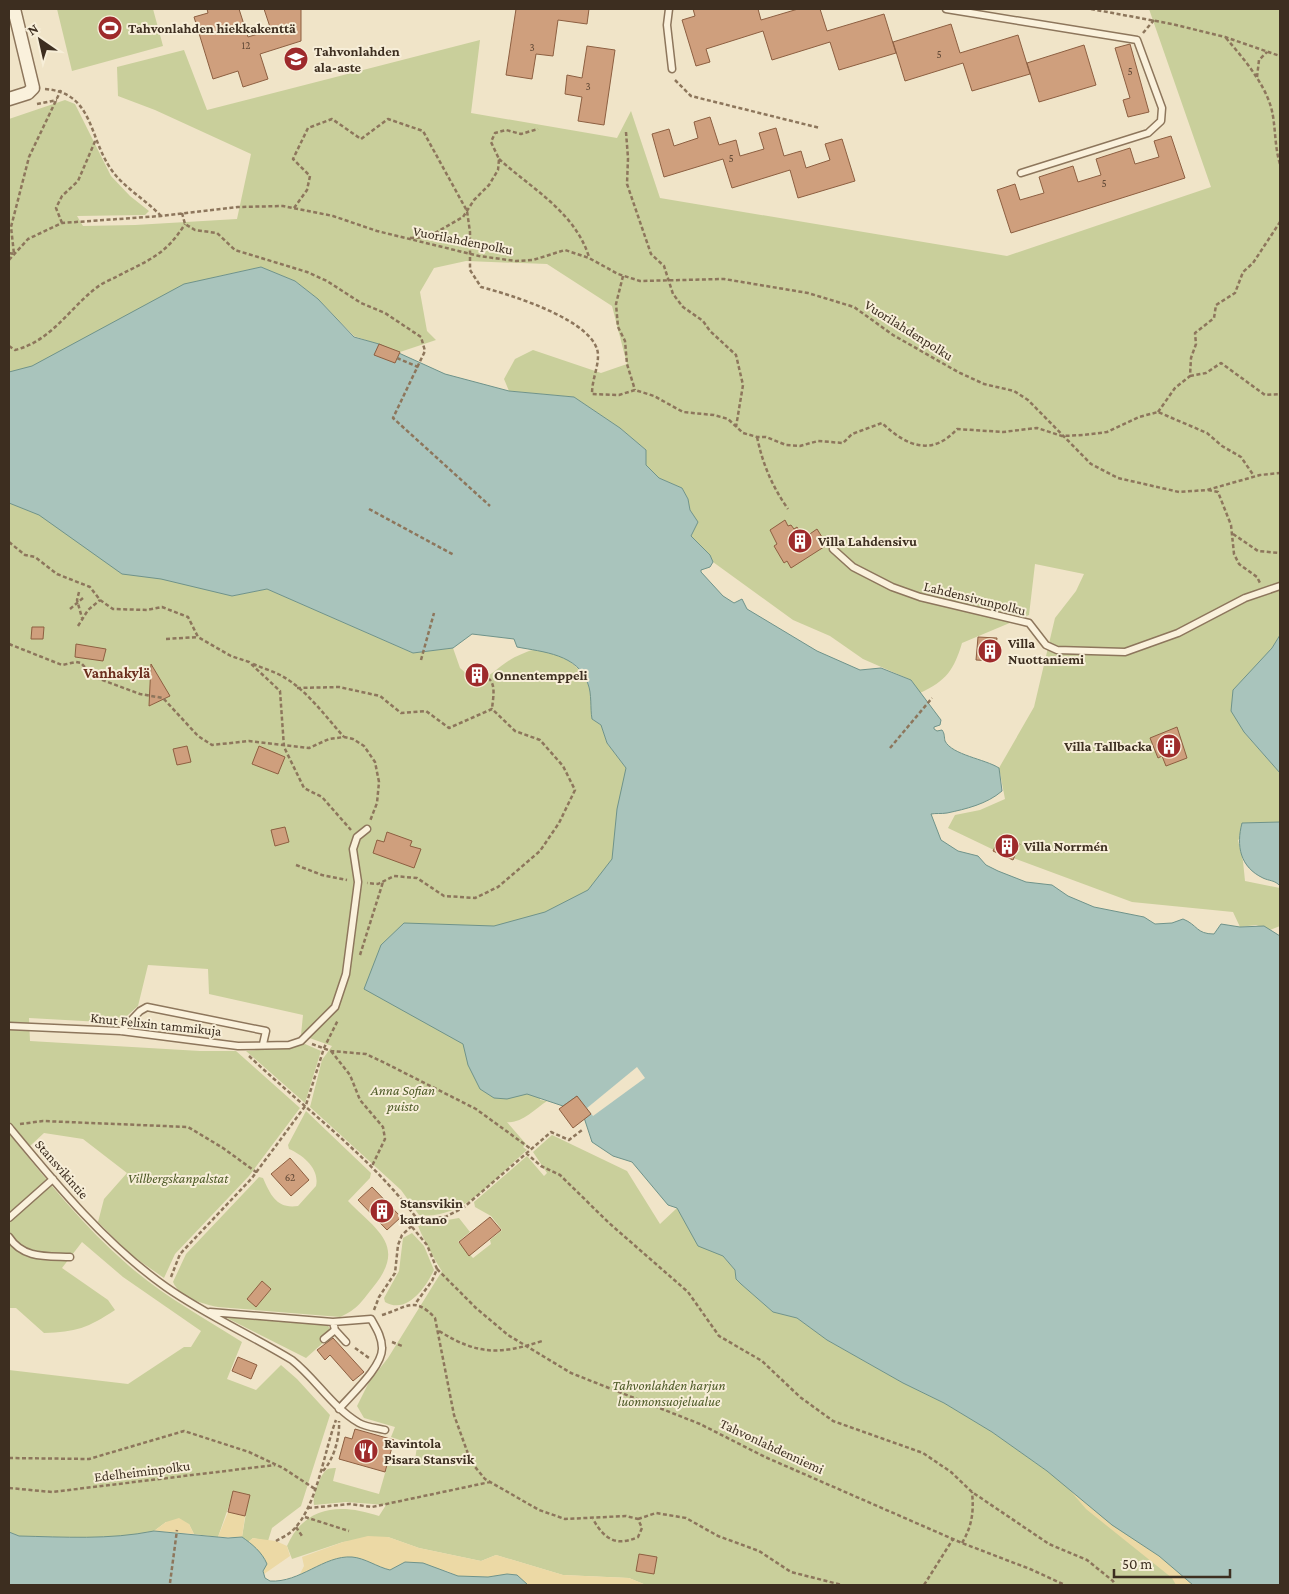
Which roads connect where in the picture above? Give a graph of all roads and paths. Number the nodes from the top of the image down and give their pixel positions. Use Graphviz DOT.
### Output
graph roads {
  1 [pos="14,9"];
  2 [pos="669,9"];
  3 [pos="946,9"];
  4 [pos="1091,9"];
  5 [pos="1154,20"];
  6 [pos="1225,37"];
  7 [pos="1138,40"];
  8 [pos="1268,52"];
  9 [pos="1280,56"];
  10 [pos="672,69"];
  11 [pos="1257,78"];
  12 [pos="33,88"];
  13 [pos="61,90"];
  14 [pos="9,99"];
  15 [pos="820,128"];
  16 [pos="538,129"];
  17 [pos="626,132"];
  18 [pos="96,139"];
  19 [pos="499,159"];
  20 [pos="1280,164"];
  21 [pos="1021,173"];
  22 [pos="294,208"];
  23 [pos="468,211"];
  24 [pos="182,213"];
  25 [pos="161,216"];
  26 [pos="1280,222"];
  27 [pos="62,223"];
  28 [pos="186,224"];
  29 [pos="406,238"];
  30 [pos="9,253"];
  31 [pos="14,254"];
  32 [pos="471,254"];
  33 [pos="589,258"];
  34 [pos="9,260"];
  35 [pos="623,276"];
  36 [pos="668,280"];
  37 [pos="9,346"];
  38 [pos="397,358"];
  39 [pos="418,367"];
  40 [pos="1190,376"];
  41 [pos="635,390"];
  42 [pos="1280,394"];
  43 [pos="1158,412"];
  44 [pos="736,427"];
  45 [pos="1062,436"];
  46 [pos="757,437"];
  47 [pos="1280,473"];
  48 [pos="1254,476"];
  49 [pos="1207,490"];
  50 [pos="490,506"];
  51 [pos="788,509"];
  52 [pos="369,510"];
  53 [pos="1232,534"];
  54 [pos="9,542"];
  55 [pos="832,549"];
  56 [pos="1280,553"];
  57 [pos="454,555"];
  58 [pos="1280,586"];
  59 [pos="1264,590"];
  60 [pos="79,592"];
  61 [pos="83,598"];
  62 [pos="100,600"];
  63 [pos="78,602"];
  64 [pos="70,609"];
  65 [pos="434,613"];
  66 [pos="82,618"];
  67 [pos="78,626"];
  68 [pos="198,637"];
  69 [pos="166,639"];
  70 [pos="9,644"];
  71 [pos="420,660"];
  72 [pos="249,662"];
  73 [pos="482,676"];
  74 [pos="297,688"];
  75 [pos="932,698"];
  76 [pos="492,709"];
  77 [pos="344,737"];
  78 [pos="284,747"];
  79 [pos="890,748"];
  80 [pos="368,829"];
  81 [pos="357,837"];
  82 [pos="296,865"];
  83 [pos="358,882"];
  84 [pos="9,1026"];
  85 [pos="121,1031"];
  86 [pos="301,1041"];
  87 [pos="263,1044"];
  88 [pos="238,1046"];
  89 [pos="324,1048"];
  90 [pos="331,1050"];
  91 [pos="306,1106"];
  92 [pos="12,1126"];
  93 [pos="582,1130"];
  94 [pos="531,1149"];
  95 [pos="526,1153"];
  96 [pos="372,1167"];
  97 [pos="256,1172"];
  98 [pos="53,1179"];
  99 [pos="9,1218"];
  100 [pos="418,1220"];
  101 [pos="412,1226"];
  102 [pos="9,1237"];
  103 [pos="70,1256"];
  104 [pos="437,1269"];
  105 [pos="166,1288"];
  106 [pos="415,1304"];
  107 [pos="207,1312"];
  108 [pos="370,1319"];
  109 [pos="333,1322"];
  110 [pos="335,1330"];
  111 [pos="438,1331"];
  112 [pos="324,1339"];
  113 [pos="542,1341"];
  114 [pos="346,1342"];
  115 [pos="525,1346"];
  116 [pos="376,1364"];
  117 [pos="339,1408"];
  118 [pos="386,1430"];
  119 [pos="9,1458"];
  120 [pos="277,1465"];
  121 [pos="322,1472"];
  122 [pos="490,1482"];
  123 [pos="9,1488"];
  124 [pos="314,1489"];
  125 [pos="972,1492"];
  126 [pos="308,1508"];
  127 [pos="304,1517"];
  128 [pos="593,1519"];
  129 [pos="638,1519"];
  130 [pos="296,1527"];
  131 [pos="177,1530"];
  132 [pos="349,1531"];
  133 [pos="302,1536"];
  134 [pos="953,1539"];
  135 [pos="276,1541"];
  136 [pos="962,1544"];
  137 [pos="170,1583"];
  138 [pos="842,1585"];
  139 [pos="924,1585"];
  140 [pos="1065,1585"];
  141 [pos="1115,1585"];
  1 -- 12 [label="street"];
  2 -- 10 [label="lane"];
  3 -- 7 [label="lane"];
  4 -- 5 [label="path"];
  5 -- 6 [label="path"];
  5 -- 7 [label="path"];
  6 -- 8 [label="path"];
  6 -- 11 [label="path"];
  7 -- 21 [label="lane"];
  8 -- 9 [label="path"];
  8 -- 11 [label="path"];
  10 -- 15 [label="path"];
  11 -- 20 [label="path"];
  12 -- 13 [label="path"];
  12 -- 14 [label="street"];
  13 -- 18 [label="path"];
  13 -- 31 [label="path"];
  16 -- 19 [label="path"];
  17 -- 36 [label="path"];
  18 -- 25 [label="path"];
  18 -- 27 [label="path"];
  19 -- 23 [label="path"];
  19 -- 33 [label="path"];
  22 -- 23 [label="path"];
  22 -- 24 [label="path, Vuorilahdenpolku"];
  22 -- 29 [label="path, Vuorilahdenpolku"];
  23 -- 29 [label="path"];
  23 -- 32 [label="path"];
  24 -- 25 [label="path, Vuorilahdenpolku"];
  24 -- 28 [label="path"];
  25 -- 27 [label="path, Vuorilahdenpolku"];
  26 -- 40 [label="path"];
  27 -- 31 [label="path, Vuorilahdenpolku"];
  28 -- 37 [label="path"];
  28 -- 39 [label="path"];
  29 -- 32 [label="path, Vuorilahdenpolku"];
  30 -- 31 [label="path"];
  31 -- 34 [label="path, Vuorilahdenpolku"];
  32 -- 33 [label="path, Vuorilahdenpolku"];
  32 -- 41 [label="path"];
  33 -- 35 [label="path, Vuorilahdenpolku"];
  35 -- 36 [label="path, Vuorilahdenpolku"];
  35 -- 41 [label="path"];
  36 -- 44 [label="path"];
  36 -- 45 [label="path, Vuorilahdenpolku"];
  38 -- 39 [label="path"];
  39 -- 50 [label="path"];
  40 -- 42 [label="path"];
  40 -- 43 [label="path"];
  41 -- 44 [label="path"];
  43 -- 45 [label="path"];
  43 -- 48 [label="path"];
  44 -- 46 [label="path"];
  45 -- 46 [label="path"];
  45 -- 49 [label="path, Vuorilahdenpolku"];
  46 -- 51 [label="path"];
  47 -- 48 [label="path, Vuorilahdenpolku"];
  48 -- 49 [label="path, Vuorilahdenpolku"];
  49 -- 53 [label="path"];
  52 -- 57 [label="path"];
  53 -- 56 [label="path"];
  53 -- 59 [label="path"];
  54 -- 62 [label="path"];
  55 -- 59 [label="lane, Lahdensivunpolku"];
  58 -- 59 [label="lane, Lahdensivunpolku"];
  60 -- 63 [label="path"];
  61 -- 63 [label="path"];
  62 -- 66 [label="path"];
  62 -- 68 [label="path"];
  63 -- 64 [label="path"];
  63 -- 66 [label="path"];
  65 -- 71 [label="path"];
  66 -- 67 [label="path"];
  68 -- 69 [label="path"];
  68 -- 72 [label="path"];
  70 -- 78 [label="path"];
  72 -- 74 [label="path"];
  72 -- 78 [label="path"];
  73 -- 76 [label="path"];
  74 -- 76 [label="path"];
  74 -- 77 [label="path"];
  75 -- 79 [label="path"];
  76 -- 83 [label="path"];
  77 -- 78 [label="path"];
  77 -- 80 [label="path"];
  78 -- 81 [label="path"];
  80 -- 81 [label="lane"];
  81 -- 83 [label="lane"];
  82 -- 83 [label="path"];
  83 -- 86 [label="lane"];
  84 -- 85 [label="lane, Knut Felixin tammikuja"];
  85 -- 87 [label="lane"];
  85 -- 88 [label="lane, Knut Felixin tammikuja"];
  86 -- 87 [label="lane, Knut Felixin tammikuja"];
  86 -- 89 [label="path"];
  87 -- 88 [label="lane, Knut Felixin tammikuja"];
  88 -- 91 [label="path"];
  89 -- 90 [label="path"];
  89 -- 91 [label="path"];
  90 -- 94 [label="path"];
  90 -- 96 [label="path"];
  91 -- 96 [label="path"];
  91 -- 97 [label="path"];
  92 -- 97 [label="path"];
  92 -- 98 [label="lane, Stansvikintie"];
  93 -- 94 [label="path"];
  94 -- 95 [label="path"];
  95 -- 100 [label="path"];
  95 -- 125 [label="path"];
  96 -- 100 [label="path"];
  97 -- 105 [label="path"];
  98 -- 99 [label="lane"];
  98 -- 105 [label="lane, Stansvikintie"];
  100 -- 101 [label="path"];
  101 -- 104 [label="path"];
  101 -- 108 [label="path"];
  102 -- 103 [label="lane"];
  104 -- 106 [label="path"];
  104 -- 115 [label="path, Tahvonlahdenniemi"];
  105 -- 107 [label="lane, Stansvikintie"];
  106 -- 108 [label="path"];
  106 -- 111 [label="path"];
  107 -- 109 [label="lane"];
  107 -- 117 [label="lane, Stansvikintie"];
  108 -- 109 [label="lane"];
  108 -- 116 [label="lane"];
  109 -- 110 [label="lane"];
  110 -- 112 [label="lane"];
  110 -- 114 [label="lane"];
  111 -- 115 [label="path"];
  111 -- 122 [label="path"];
  113 -- 115 [label="path"];
  114 -- 116 [label="path"];
  115 -- 134 [label="path, Tahvonlahdenniemi"];
  116 -- 117 [label="lane"];
  117 -- 118 [label="lane, Stansvikintie"];
  119 -- 120 [label="path"];
  120 -- 123 [label="path, Edelheiminpolku"];
  120 -- 124 [label="path"];
  121 -- 121 [label="path"];
  121 -- 124 [label="path"];
  122 -- 126 [label="path"];
  122 -- 128 [label="path"];
  124 -- 126 [label="path"];
  125 -- 136 [label="path"];
  125 -- 141 [label="path"];
  126 -- 127 [label="path"];
  127 -- 130 [label="path"];
  127 -- 132 [label="path"];
  128 -- 129 [label="path"];
  128 -- 129 [label="path"];
  129 -- 138 [label="path"];
  130 -- 133 [label="path"];
  130 -- 135 [label="path"];
  131 -- 137 [label="path"];
  134 -- 136 [label="path, Tahvonlahdenniemi"];
  134 -- 139 [label="path"];
  136 -- 140 [label="path, Tahvonlahdenniemi"];
}
